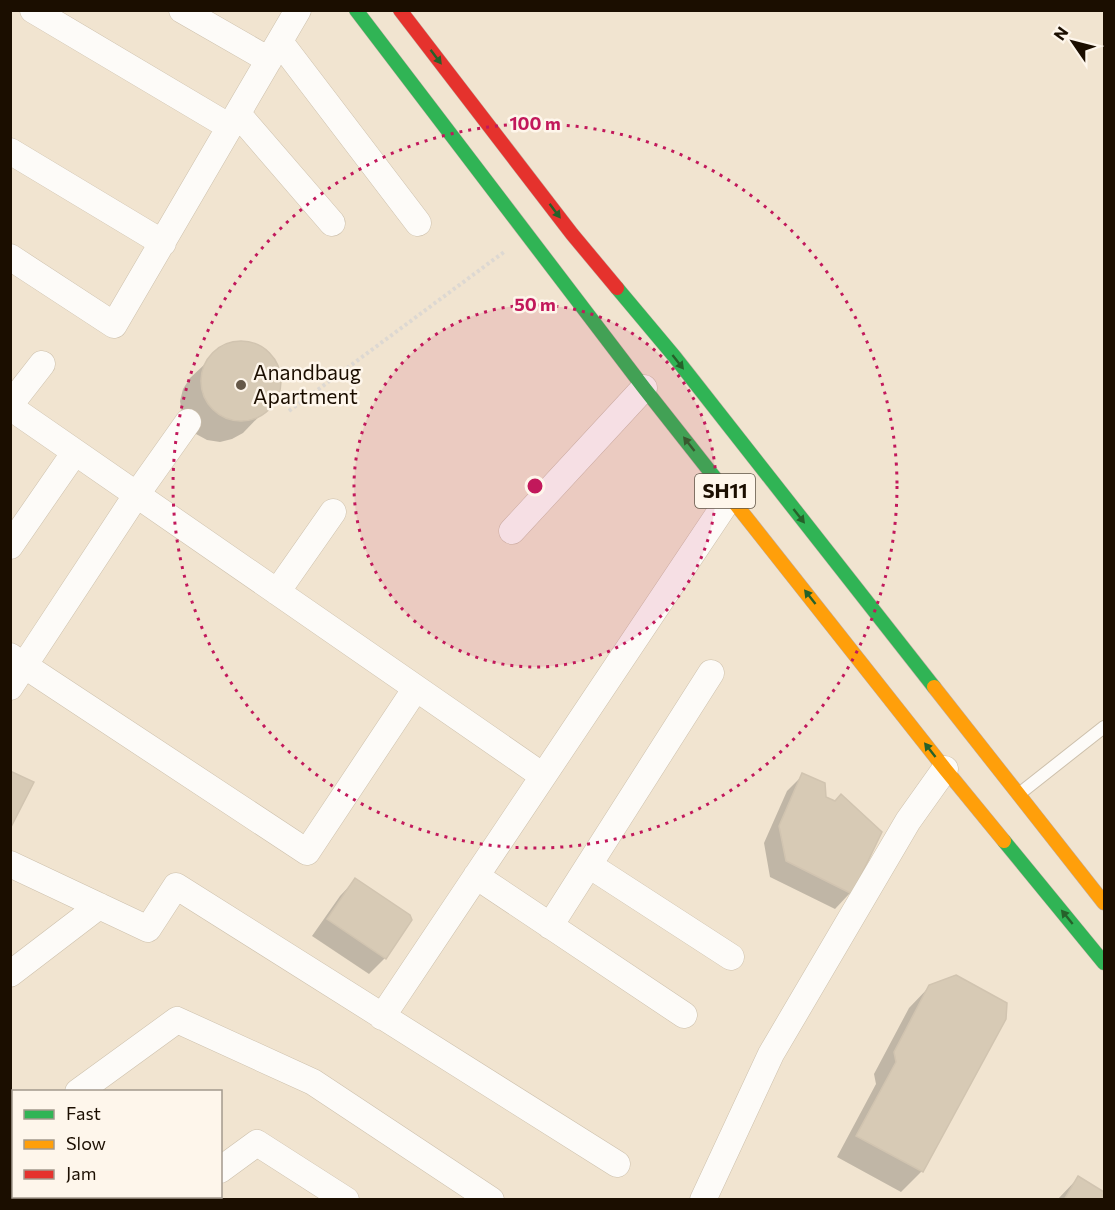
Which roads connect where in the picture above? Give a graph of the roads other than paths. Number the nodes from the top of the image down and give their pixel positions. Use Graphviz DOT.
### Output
graph roads {
  1 [pos="33,10"];
  2 [pos="182,10"];
  3 [pos="298,10"];
  4 [pos="356,10"];
  5 [pos="400,10"];
  6 [pos="275,51"];
  7 [pos="234,121"];
  8 [pos="10,152"];
  9 [pos="418,223"];
  10 [pos="332,224"];
  11 [pos="163,243"];
  12 [pos="10,257"];
  13 [pos="42,364"];
  14 [pos="644,388"];
  15 [pos="10,406"];
  16 [pos="188,422"];
  17 [pos="75,452"];
  18 [pos="136,494"];
  19 [pos="730,497"];
  20 [pos="333,512"];
  21 [pos="512,531"];
  22 [pos="10,546"];
  23 [pos="278,592"];
  24 [pos="18,660"];
  25 [pos="711,673"];
  26 [pos="10,687"];
  27 [pos="416,688"];
  28 [pos="1104,727"];
  29 [pos="945,769"];
  30 [pos="543,776"];
  31 [pos="1018,795"];
  32 [pos="10,864"];
  33 [pos="589,865"];
  34 [pos="476,876"];
  35 [pos="1102,896"];
  36 [pos="99,906"];
  37 [pos="550,926"];
  38 [pos="731,957"];
  39 [pos="1104,963"];
  40 [pos="10,974"];
  41 [pos="684,1015"];
  42 [pos="382,1017"];
  43 [pos="81,1090"];
  44 [pos="617,1164"];
  45 [pos="222,1169"];
  46 [pos="346,1200"];
  47 [pos="491,1200"];
  48 [pos="703,1200"];
  1 -- 7 [label="street"];
  2 -- 6 [label="street"];
  3 -- 6 [label="street"];
  4 -- 14 [label="main road, SH11"];
  5 -- 31 [label="main road, SH11, one-way"];
  6 -- 7 [label="street"];
  6 -- 9 [label="street"];
  7 -- 10 [label="street"];
  7 -- 11 [label="street"];
  8 -- 11 [label="street"];
  11 -- 12 [label="street"];
  13 -- 15 [label="street"];
  19 -- 14 [label="main road, SH11, one-way"];
  14 -- 21 [label="street"];
  15 -- 17 [label="street"];
  16 -- 18 [label="street"];
  17 -- 18 [label="street"];
  17 -- 22 [label="street"];
  18 -- 23 [label="street"];
  18 -- 24 [label="street"];
  29 -- 19 [label="main road, SH11, one-way"];
  19 -- 30 [label="street"];
  20 -- 23 [label="street"];
  23 -- 27 [label="street"];
  24 -- 26 [label="street"];
  24 -- 27 [label="street"];
  25 -- 33 [label="street"];
  27 -- 30 [label="street"];
  28 -- 31 [label="lane"];
  39 -- 29 [label="main road, SH11, one-way"];
  29 -- 48 [label="street"];
  30 -- 34 [label="street"];
  31 -- 35 [label="main road, SH11"];
  32 -- 36 [label="street"];
  33 -- 37 [label="street"];
  33 -- 38 [label="street"];
  34 -- 37 [label="street"];
  34 -- 42 [label="street"];
  36 -- 40 [label="street"];
  36 -- 42 [label="street"];
  37 -- 41 [label="street"];
  42 -- 44 [label="street"];
  43 -- 47 [label="street"];
  45 -- 46 [label="street"];
}
